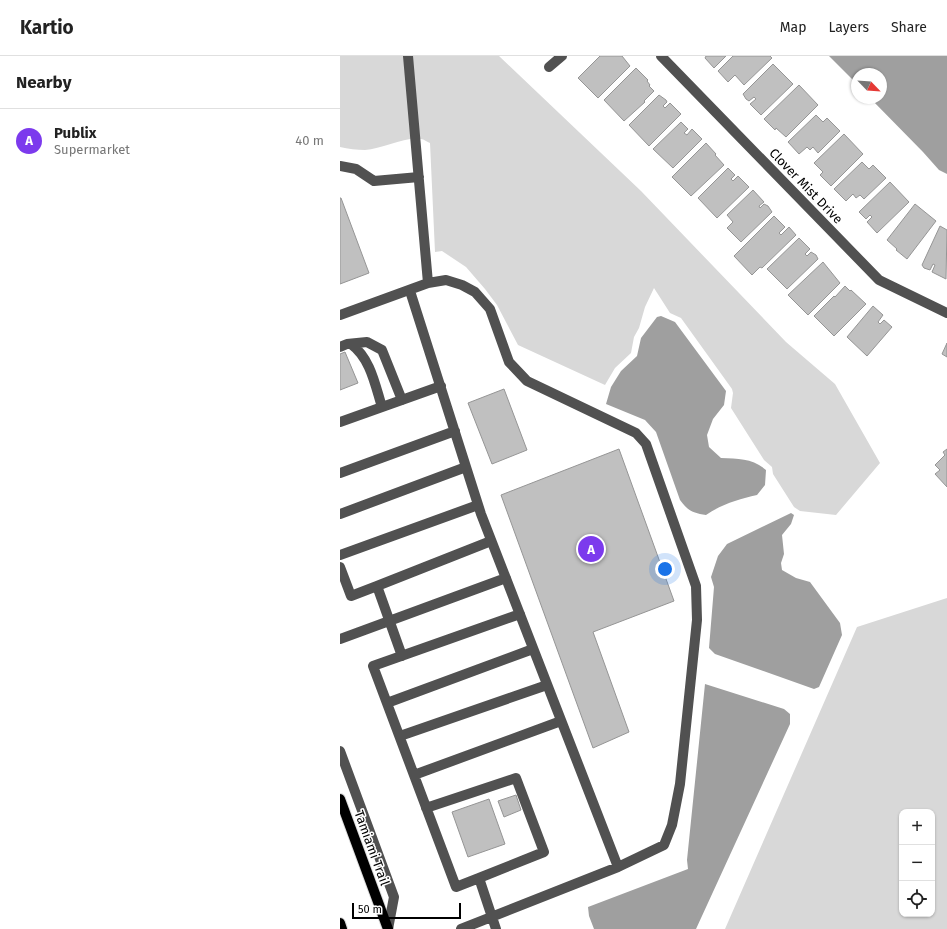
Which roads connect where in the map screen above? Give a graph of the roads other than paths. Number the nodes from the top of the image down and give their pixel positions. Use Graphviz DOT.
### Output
graph roads {
  1 [pos="408,56"];
  2 [pos="562,56"];
  3 [pos="661,56"];
  4 [pos="549,67"];
  5 [pos="340,166"];
  6 [pos="419,177"];
  7 [pos="428,283"];
  8 [pos="410,291"];
  9 [pos="947,313"];
  10 [pos="340,315"];
  11 [pos="351,344"];
  12 [pos="340,347"];
  13 [pos="441,386"];
  14 [pos="402,400"];
  15 [pos="382,407"];
  16 [pos="340,422"];
  17 [pos="455,431"];
  18 [pos="466,467"];
  19 [pos="340,473"];
  20 [pos="478,505"];
  21 [pos="340,514"];
  22 [pos="492,541"];
  23 [pos="340,555"];
  24 [pos="340,567"];
  25 [pos="506,578"];
  26 [pos="377,586"];
  27 [pos="520,614"];
  28 [pos="389,621"];
  29 [pos="340,639"];
  30 [pos="533,650"];
  31 [pos="402,656"];
  32 [pos="547,685"];
  33 [pos="387,702"];
  34 [pos="561,721"];
  35 [pos="400,736"];
  36 [pos="340,751"];
  37 [pos="414,775"];
  38 [pos="340,799"];
  39 [pos="426,808"];
  40 [pos="618,867"];
  41 [pos="479,878"];
  42 [pos="491,916"];
  43 [pos="340,923"];
  44 [pos="342,929"];
  45 [pos="388,929"];
  46 [pos="460,929"];
  47 [pos="496,929"];
  1 -- 6 [label="street"];
  2 -- 4 [label="street"];
  3 -- 9 [label="street, Clover Mist Drive"];
  5 -- 6 [label="street"];
  6 -- 7 [label="street"];
  7 -- 8 [label="street"];
  7 -- 40 [label="street"];
  8 -- 10 [label="street"];
  8 -- 13 [label="street"];
  11 -- 12 [label="street"];
  11 -- 14 [label="street"];
  11 -- 15 [label="street"];
  13 -- 14 [label="street"];
  13 -- 17 [label="street"];
  14 -- 15 [label="street"];
  15 -- 16 [label="street"];
  17 -- 18 [label="street"];
  17 -- 19 [label="street"];
  18 -- 20 [label="street"];
  18 -- 21 [label="street"];
  20 -- 22 [label="street"];
  20 -- 23 [label="street"];
  22 -- 25 [label="street"];
  22 -- 26 [label="street"];
  24 -- 26 [label="street"];
  25 -- 27 [label="street"];
  25 -- 28 [label="street"];
  26 -- 28 [label="street"];
  27 -- 30 [label="street"];
  27 -- 31 [label="street"];
  28 -- 29 [label="street"];
  28 -- 31 [label="street"];
  30 -- 32 [label="street"];
  30 -- 33 [label="street"];
  31 -- 33 [label="street"];
  32 -- 34 [label="street"];
  32 -- 35 [label="street"];
  33 -- 35 [label="street"];
  34 -- 37 [label="street"];
  34 -- 40 [label="street"];
  35 -- 37 [label="street"];
  36 -- 45 [label="street"];
  37 -- 39 [label="street"];
  38 -- 45 [label="main road, Tamiami Trail"];
  39 -- 41 [label="street"];
  39 -- 41 [label="street"];
  40 -- 42 [label="street"];
  41 -- 42 [label="street"];
  42 -- 46 [label="street"];
  42 -- 47 [label="street"];
  43 -- 44 [label="main road"];
}
